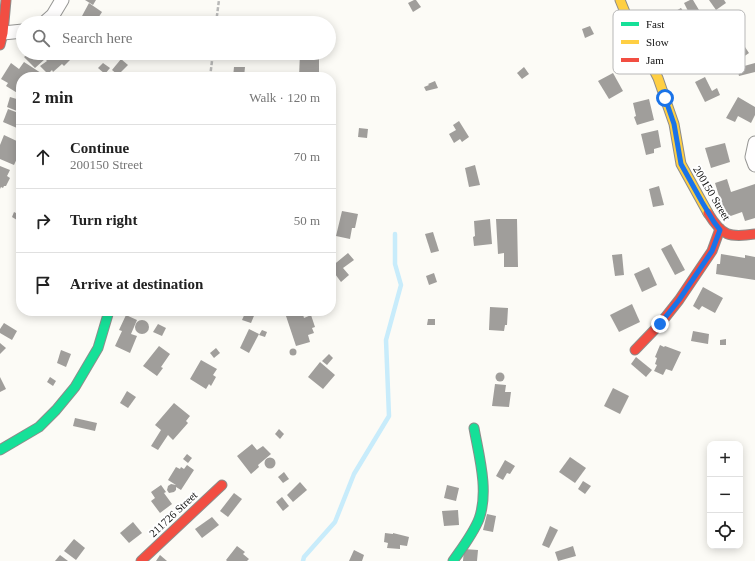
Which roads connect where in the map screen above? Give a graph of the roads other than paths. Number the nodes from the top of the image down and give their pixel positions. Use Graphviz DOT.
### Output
graph roads {
  1 [pos="6,0"];
  2 [pos="62,0"];
  3 [pos="620,0"];
  4 [pos="624,10"];
  5 [pos="52,16"];
  6 [pos="16,34"];
  7 [pos="2,39"];
  8 [pos="656,74"];
  9 [pos="755,143"];
  10 [pos="755,165"];
  11 [pos="720,230"];
  12 [pos="755,234"];
  13 [pos="108,316"];
  14 [pos="634,350"];
  15 [pos="474,428"];
  16 [pos="0,450"];
  17 [pos="222,485"];
  18 [pos="141,561"];
  19 [pos="453,561"];
  1 -- 7 [label="street"];
  2 -- 5 [label="street"];
  3 -- 4 [label="street, 200150 Street"];
  6 -- 7 [label="street"];
  8 -- 11 [label="street, 200150 Street"];
  9 -- 10 [label="street"];
  11 -- 12 [label="street, 200150 Street"];
  11 -- 14 [label="street"];
  13 -- 16 [label="street"];
  15 -- 19 [label="street"];
  17 -- 18 [label="street, 211726 Street"];
}
